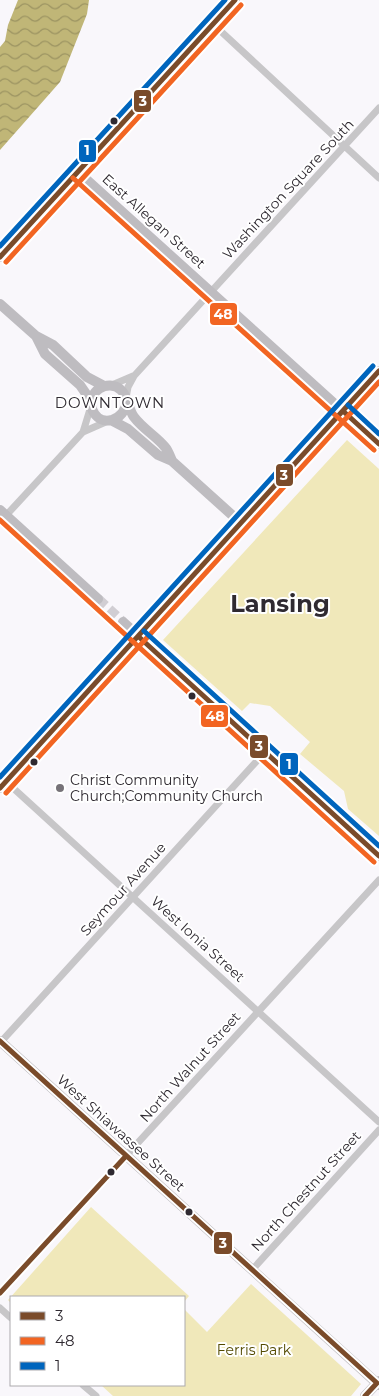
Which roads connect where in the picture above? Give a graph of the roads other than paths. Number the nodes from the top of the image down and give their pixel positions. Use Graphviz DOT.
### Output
graph roads {
  1 [pos="235,0"];
  2 [pos="213,24"];
  3 [pos="379,108"];
  4 [pos="344,146"];
  5 [pos="78,172"];
  6 [pos="379,178"];
  7 [pos="0,257"];
  8 [pos="211,290"];
  9 [pos="0,304"];
  10 [pos="36,336"];
  11 [pos="379,371"];
  12 [pos="134,376"];
  13 [pos="108,386"];
  14 [pos="126,400"];
  15 [pos="91,402"];
  16 [pos="343,411"];
  17 [pos="110,420"];
  18 [pos="83,432"];
  19 [pos="379,444"];
  20 [pos="172,460"];
  21 [pos="2,516"];
  22 [pos="242,524"];
  23 [pos="98,599"];
  24 [pos="123,622"];
  25 [pos="139,637"];
  26 [pos="265,752"];
  27 [pos="2,781"];
  28 [pos="379,856"];
  29 [pos="379,880"];
  30 [pos="133,897"];
  31 [pos="258,1011"];
  32 [pos="0,1042"];
  33 [pos="379,1122"];
  34 [pos="379,1130"];
  35 [pos="126,1156"];
  36 [pos="252,1270"];
  37 [pos="0,1293"];
  38 [pos="0,1308"];
  39 [pos="10,1317"];
  40 [pos="378,1383"];
  41 [pos="84,1386"];
  42 [pos="96,1396"];
  43 [pos="365,1396"];
  1 -- 2 [label="street"];
  2 -- 4 [label="street"];
  2 -- 5 [label="street"];
  3 -- 4 [label="street, Washington Square South"];
  4 -- 6 [label="street"];
  4 -- 8 [label="street, Washington Square South"];
  5 -- 7 [label="street"];
  5 -- 8 [label="street, East Allegan Street"];
  8 -- 12 [label="street, Washington Square South"];
  8 -- 16 [label="street, East Allegan Street"];
  9 -- 10 [label="street"];
  10 -- 13 [label="street"];
  10 -- 15 [label="street"];
  11 -- 16 [label="street"];
  12 -- 13 [label="street, Washington Square South"];
  12 -- 14 [label="street, Washington Square South"];
  13 -- 14 [label="street"];
  13 -- 15 [label="street"];
  14 -- 17 [label="street"];
  14 -- 20 [label="street"];
  15 -- 17 [label="street"];
  15 -- 18 [label="street"];
  16 -- 19 [label="street, East Allegan Street"];
  16 -- 22 [label="street"];
  17 -- 18 [label="street"];
  17 -- 20 [label="street"];
  18 -- 21 [label="street"];
  20 -- 22 [label="street"];
  21 -- 23 [label="street"];
  22 -- 25 [label="street"];
  24 -- 25 [label="street"];
  25 -- 26 [label="street"];
  25 -- 27 [label="street"];
  26 -- 28 [label="street"];
  26 -- 30 [label="street, Seymour Avenue"];
  27 -- 30 [label="street, West Ionia Street"];
  29 -- 31 [label="street, North Walnut Street"];
  30 -- 31 [label="street, West Ionia Street"];
  30 -- 32 [label="street, Seymour Avenue"];
  31 -- 33 [label="street, West Ionia Street"];
  31 -- 35 [label="street, North Walnut Street"];
  32 -- 35 [label="street, West Shiawassee Street"];
  34 -- 36 [label="street, North Chestnut Street"];
  35 -- 36 [label="street, West Shiawassee Street"];
  35 -- 37 [label="street, North Walnut Street"];
  36 -- 40 [label="street, West Shiawassee Street"];
  38 -- 39 [label="street"];
  40 -- 43 [label="street"];
  41 -- 42 [label="street"];
}
